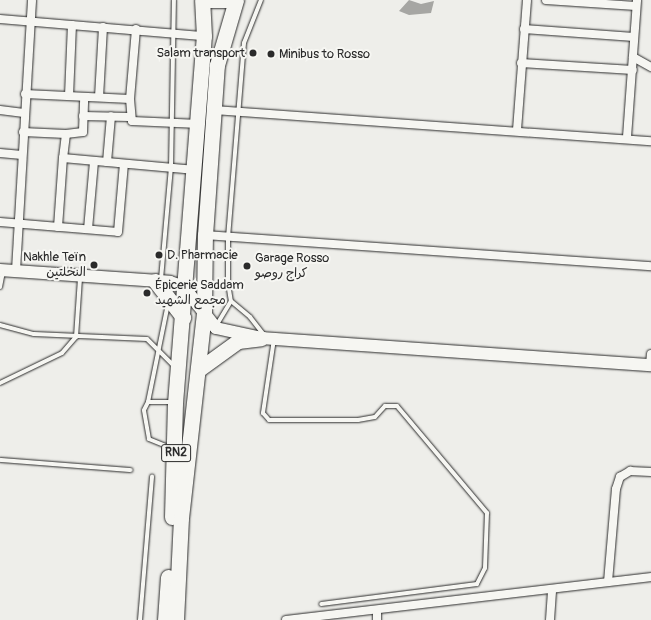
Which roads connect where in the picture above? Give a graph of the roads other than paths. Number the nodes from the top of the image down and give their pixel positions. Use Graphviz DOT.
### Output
graph roads {
  1 [pos="32,0"];
  2 [pos="174,0"];
  3 [pos="202,0"];
  4 [pos="208,0"];
  5 [pos="229,0"];
  6 [pos="236,0"];
  7 [pos="261,0"];
  8 [pos="527,0"];
  9 [pos="546,0"];
  10 [pos="637,3"];
  11 [pos="0,19"];
  12 [pos="31,22"];
  13 [pos="72,25"];
  14 [pos="103,27"];
  15 [pos="136,29"];
  16 [pos="524,29"];
  17 [pos="175,33"];
  18 [pos="204,36"];
  19 [pos="634,37"];
  20 [pos="633,58"];
  21 [pos="521,63"];
  22 [pos="651,67"];
  23 [pos="633,70"];
  24 [pos="25,94"];
  25 [pos="69,96"];
  26 [pos="84,97"];
  27 [pos="99,97"];
  28 [pos="130,99"];
  29 [pos="0,110"];
  30 [pos="214,110"];
  31 [pos="239,111"];
  32 [pos="24,113"];
  33 [pos="83,116"];
  34 [pos="111,116"];
  35 [pos="129,116"];
  36 [pos="172,124"];
  37 [pos="199,124"];
  38 [pos="517,130"];
  39 [pos="23,132"];
  40 [pos="66,134"];
  41 [pos="627,137"];
  42 [pos="651,141"];
  43 [pos="0,153"];
  44 [pos="22,155"];
  45 [pos="63,158"];
  46 [pos="94,162"];
  47 [pos="107,162"];
  48 [pos="124,164"];
  49 [pos="171,168"];
  50 [pos="195,170"];
  51 [pos="0,222"];
  52 [pos="16,223"];
  53 [pos="58,226"];
  54 [pos="88,229"];
  55 [pos="205,235"];
  56 [pos="228,236"];
  57 [pos="651,266"];
  58 [pos="6,270"];
  59 [pos="80,275"];
  60 [pos="158,281"];
  61 [pos="0,286"];
  62 [pos="184,287"];
  63 [pos="170,298"];
  64 [pos="231,301"];
  65 [pos="204,312"];
  66 [pos="182,317"];
  67 [pos="0,325"];
  68 [pos="216,328"];
  69 [pos="76,337"];
  70 [pos="267,338"];
  71 [pos="158,346"];
  72 [pos="651,361"];
  73 [pos="198,370"];
  74 [pos="180,371"];
  75 [pos="0,383"];
  76 [pos="148,402"];
  77 [pos="176,403"];
  78 [pos="176,450"];
  79 [pos="0,460"];
  80 [pos="131,470"];
  81 [pos="651,472"];
  82 [pos="152,477"];
  83 [pos="651,577"];
  84 [pos="608,582"];
  85 [pos="552,589"];
  86 [pos="321,604"];
  87 [pos="377,611"];
  88 [pos="140,620"];
  89 [pos="165,620"];
  90 [pos="176,620"];
  91 [pos="286,620"];
  92 [pos="377,620"];
  93 [pos="550,620"];
  1 -- 12 [label="street"];
  2 -- 17 [label="lane"];
  3 -- 18 [label="highway, RN2"];
  4 -- 5 [label="highway"];
  6 -- 30 [label="highway, RN2"];
  7 -- 31 [label="lane"];
  8 -- 16 [label="street"];
  9 -- 10 [label="street"];
  10 -- 19 [label="street"];
  11 -- 12 [label="street"];
  12 -- 13 [label="street"];
  12 -- 24 [label="street"];
  13 -- 14 [label="street"];
  13 -- 25 [label="street"];
  14 -- 15 [label="street"];
  14 -- 27 [label="street"];
  15 -- 17 [label="street"];
  15 -- 28 [label="street"];
  16 -- 19 [label="street"];
  16 -- 21 [label="street"];
  17 -- 18 [label="street"];
  17 -- 36 [label="lane"];
  18 -- 37 [label="highway, RN2"];
  19 -- 20 [label="street"];
  20 -- 22 [label="street"];
  20 -- 23 [label="street"];
  21 -- 23 [label="street"];
  21 -- 38 [label="street"];
  23 -- 41 [label="street"];
  24 -- 25 [label="street"];
  24 -- 32 [label="street"];
  25 -- 26 [label="street"];
  26 -- 27 [label="street"];
  26 -- 33 [label="street"];
  27 -- 28 [label="street"];
  28 -- 35 [label="street"];
  29 -- 32 [label="street"];
  30 -- 31 [label="street"];
  30 -- 55 [label="highway, RN2"];
  31 -- 38 [label="street"];
  31 -- 56 [label="lane"];
  32 -- 39 [label="street"];
  33 -- 34 [label="street"];
  33 -- 40 [label="street"];
  34 -- 35 [label="street"];
  34 -- 47 [label="street"];
  35 -- 36 [label="street"];
  36 -- 37 [label="street"];
  36 -- 49 [label="lane"];
  37 -- 50 [label="highway, RN2"];
  38 -- 41 [label="street"];
  39 -- 40 [label="street"];
  39 -- 44 [label="street"];
  40 -- 45 [label="street"];
  41 -- 42 [label="street"];
  43 -- 44 [label="street"];
  44 -- 52 [label="street"];
  45 -- 46 [label="street"];
  45 -- 53 [label="street"];
  46 -- 47 [label="street"];
  46 -- 54 [label="street"];
  47 -- 48 [label="street"];
  48 -- 49 [label="street"];
  48 -- 54 [label="street"];
  49 -- 50 [label="street"];
  49 -- 60 [label="lane"];
  50 -- 62 [label="highway, RN2"];
  51 -- 52 [label="street"];
  52 -- 53 [label="street"];
  52 -- 58 [label="street"];
  53 -- 54 [label="street"];
  55 -- 56 [label="street"];
  55 -- 65 [label="highway, RN2"];
  56 -- 57 [label="street"];
  56 -- 64 [label="lane"];
  58 -- 59 [label="main road"];
  58 -- 61 [label="lane"];
  59 -- 60 [label="main road"];
  59 -- 69 [label="lane"];
  60 -- 62 [label="main road"];
  60 -- 63 [label="highway"];
  62 -- 65 [label="main road"];
  62 -- 66 [label="highway, RN2"];
  63 -- 66 [label="highway"];
  63 -- 71 [label="lane"];
  64 -- 68 [label="lane"];
  64 -- 70 [label="lane"];
  65 -- 68 [label="main road"];
  65 -- 73 [label="highway, RN2"];
  66 -- 74 [label="highway, RN2"];
  67 -- 69 [label="lane"];
  68 -- 70 [label="main road"];
  69 -- 71 [label="lane"];
  69 -- 75 [label="lane"];
  70 -- 72 [label="main road"];
  70 -- 73 [label="highway"];
  70 -- 86 [label="lane"];
  71 -- 74 [label="lane"];
  71 -- 76 [label="lane"];
  73 -- 90 [label="highway, RN2"];
  74 -- 77 [label="highway, RN2"];
  76 -- 77 [label="lane"];
  76 -- 78 [label="lane"];
  77 -- 78 [label="highway, RN2"];
  78 -- 89 [label="highway, RN2"];
  79 -- 80 [label="lane"];
  81 -- 84 [label="street"];
  82 -- 88 [label="lane"];
  83 -- 84 [label="street"];
  84 -- 85 [label="street"];
  85 -- 87 [label="street"];
  85 -- 93 [label="street"];
  87 -- 91 [label="street"];
  87 -- 92 [label="street"];
}
